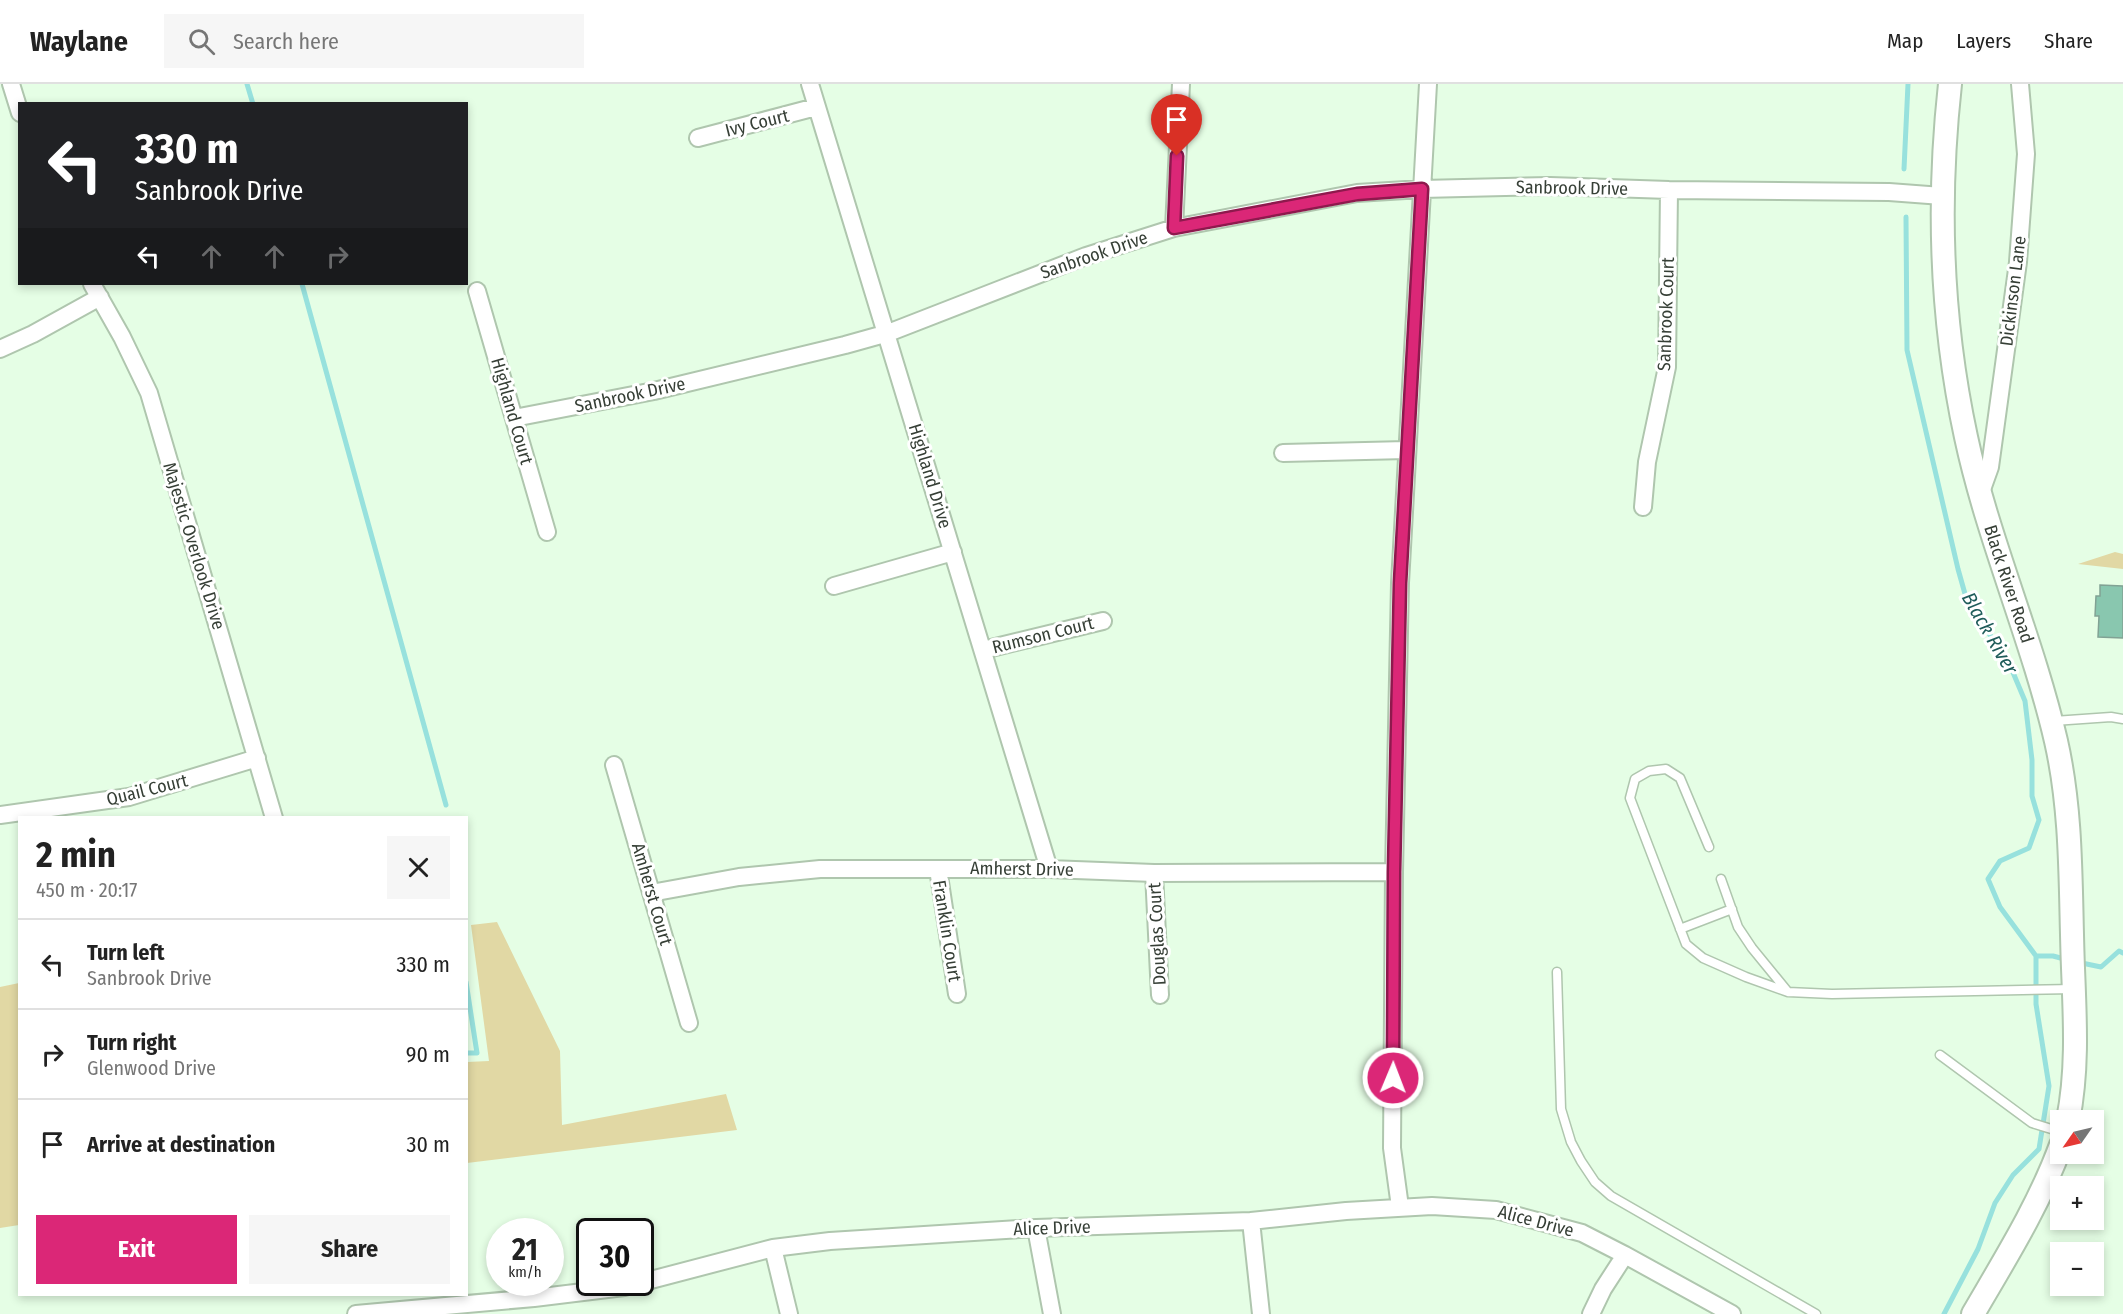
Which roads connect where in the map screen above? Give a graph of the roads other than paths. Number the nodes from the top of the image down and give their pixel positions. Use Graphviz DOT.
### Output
graph roads {
  1 [pos="11,84"];
  2 [pos="810,84"];
  3 [pos="1181,84"];
  4 [pos="1428,84"];
  5 [pos="1950,84"];
  6 [pos="2020,84"];
  7 [pos="18,107"];
  8 [pos="816,107"];
  9 [pos="698,138"];
  10 [pos="1422,189"];
  11 [pos="1670,190"];
  12 [pos="1942,196"];
  13 [pos="1174,228"];
  14 [pos="96,290"];
  15 [pos="477,291"];
  16 [pos="888,333"];
  17 [pos="0,349"];
  18 [pos="514,418"];
  19 [pos="1406,450"];
  20 [pos="1283,453"];
  21 [pos="1980,495"];
  22 [pos="1643,507"];
  23 [pos="547,532"];
  24 [pos="953,552"];
  25 [pos="834,586"];
  26 [pos="1103,621"];
  27 [pos="983,650"];
  28 [pos="2123,719"];
  29 [pos="2050,722"];
  30 [pos="257,758"];
  31 [pos="614,765"];
  32 [pos="0,815"];
  33 [pos="273,816"];
  34 [pos="1709,847"];
  35 [pos="938,869"];
  36 [pos="1049,869"];
  37 [pos="1394,872"];
  38 [pos="1154,873"];
  39 [pos="1721,879"];
  40 [pos="651,893"];
  41 [pos="1732,909"];
  42 [pos="1680,929"];
  43 [pos="1557,972"];
  44 [pos="2073,978"];
  45 [pos="1788,992"];
  46 [pos="957,994"];
  47 [pos="1160,995"];
  48 [pos="689,1023"];
  49 [pos="1940,1055"];
  50 [pos="2070,1110"];
  51 [pos="2050,1129"];
  52 [pos="2054,1164"];
  53 [pos="1400,1207"];
  54 [pos="1251,1221"];
  55 [pos="1036,1228"];
  56 [pos="773,1248"];
  57 [pos="1625,1255"];
  58 [pos="1802,1310"];
  59 [pos="356,1314"];
  60 [pos="789,1314"];
  61 [pos="1052,1314"];
  62 [pos="1261,1314"];
  63 [pos="1591,1314"];
  64 [pos="1732,1314"];
  65 [pos="1816,1314"];
  66 [pos="1973,1314"];
  1 -- 7 [label="street"];
  2 -- 8 [label="street, Highland Drive"];
  3 -- 13 [label="street"];
  4 -- 10 [label="street"];
  5 -- 12 [label="street, Black River Road"];
  6 -- 21 [label="street, Dickinson Lane"];
  8 -- 9 [label="street, Ivy Court"];
  8 -- 16 [label="street, Highland Drive"];
  10 -- 11 [label="street, Sanbrook Drive"];
  10 -- 13 [label="street, Sanbrook Drive"];
  10 -- 19 [label="street"];
  11 -- 12 [label="street, Sanbrook Drive"];
  11 -- 22 [label="street, Sanbrook Court"];
  12 -- 21 [label="street, Black River Road"];
  13 -- 16 [label="street, Sanbrook Drive"];
  14 -- 17 [label="street"];
  14 -- 30 [label="street, Majestic Overlook Drive"];
  15 -- 18 [label="street, Highland Court"];
  16 -- 18 [label="street, Sanbrook Drive"];
  16 -- 24 [label="street, Highland Drive"];
  18 -- 23 [label="street, Highland Court"];
  19 -- 20 [label="street"];
  19 -- 37 [label="street"];
  21 -- 29 [label="street, Black River Road"];
  24 -- 25 [label="street"];
  24 -- 27 [label="street, Highland Drive"];
  26 -- 27 [label="street, Rumson Court"];
  27 -- 36 [label="street, Highland Drive"];
  28 -- 29 [label="lane"];
  29 -- 44 [label="street, Black River Road"];
  30 -- 32 [label="street, Quail Court"];
  30 -- 33 [label="street, Majestic Overlook Drive"];
  31 -- 40 [label="street, Amherst Court"];
  34 -- 42 [label="lane"];
  35 -- 36 [label="street, Amherst Drive"];
  35 -- 40 [label="street, Amherst Drive"];
  35 -- 46 [label="street, Franklin Court"];
  36 -- 38 [label="street, Amherst Drive"];
  37 -- 38 [label="street, Amherst Drive"];
  37 -- 53 [label="street"];
  38 -- 47 [label="street, Douglas Court"];
  39 -- 41 [label="lane"];
  40 -- 48 [label="street, Amherst Court"];
  41 -- 42 [label="lane"];
  41 -- 45 [label="lane"];
  42 -- 45 [label="lane"];
  43 -- 58 [label="lane"];
  44 -- 45 [label="lane"];
  44 -- 50 [label="street, Black River Road"];
  49 -- 51 [label="lane"];
  52 -- 66 [label="street"];
  53 -- 54 [label="street, Alice Drive"];
  53 -- 57 [label="street, Alice Drive"];
  54 -- 55 [label="street, Alice Drive"];
  54 -- 62 [label="street"];
  55 -- 56 [label="street, Alice Drive"];
  55 -- 61 [label="street"];
  56 -- 59 [label="street, Alice Drive"];
  56 -- 60 [label="street"];
  57 -- 63 [label="street"];
  57 -- 64 [label="street, Alice Drive"];
  58 -- 65 [label="lane"];
}
